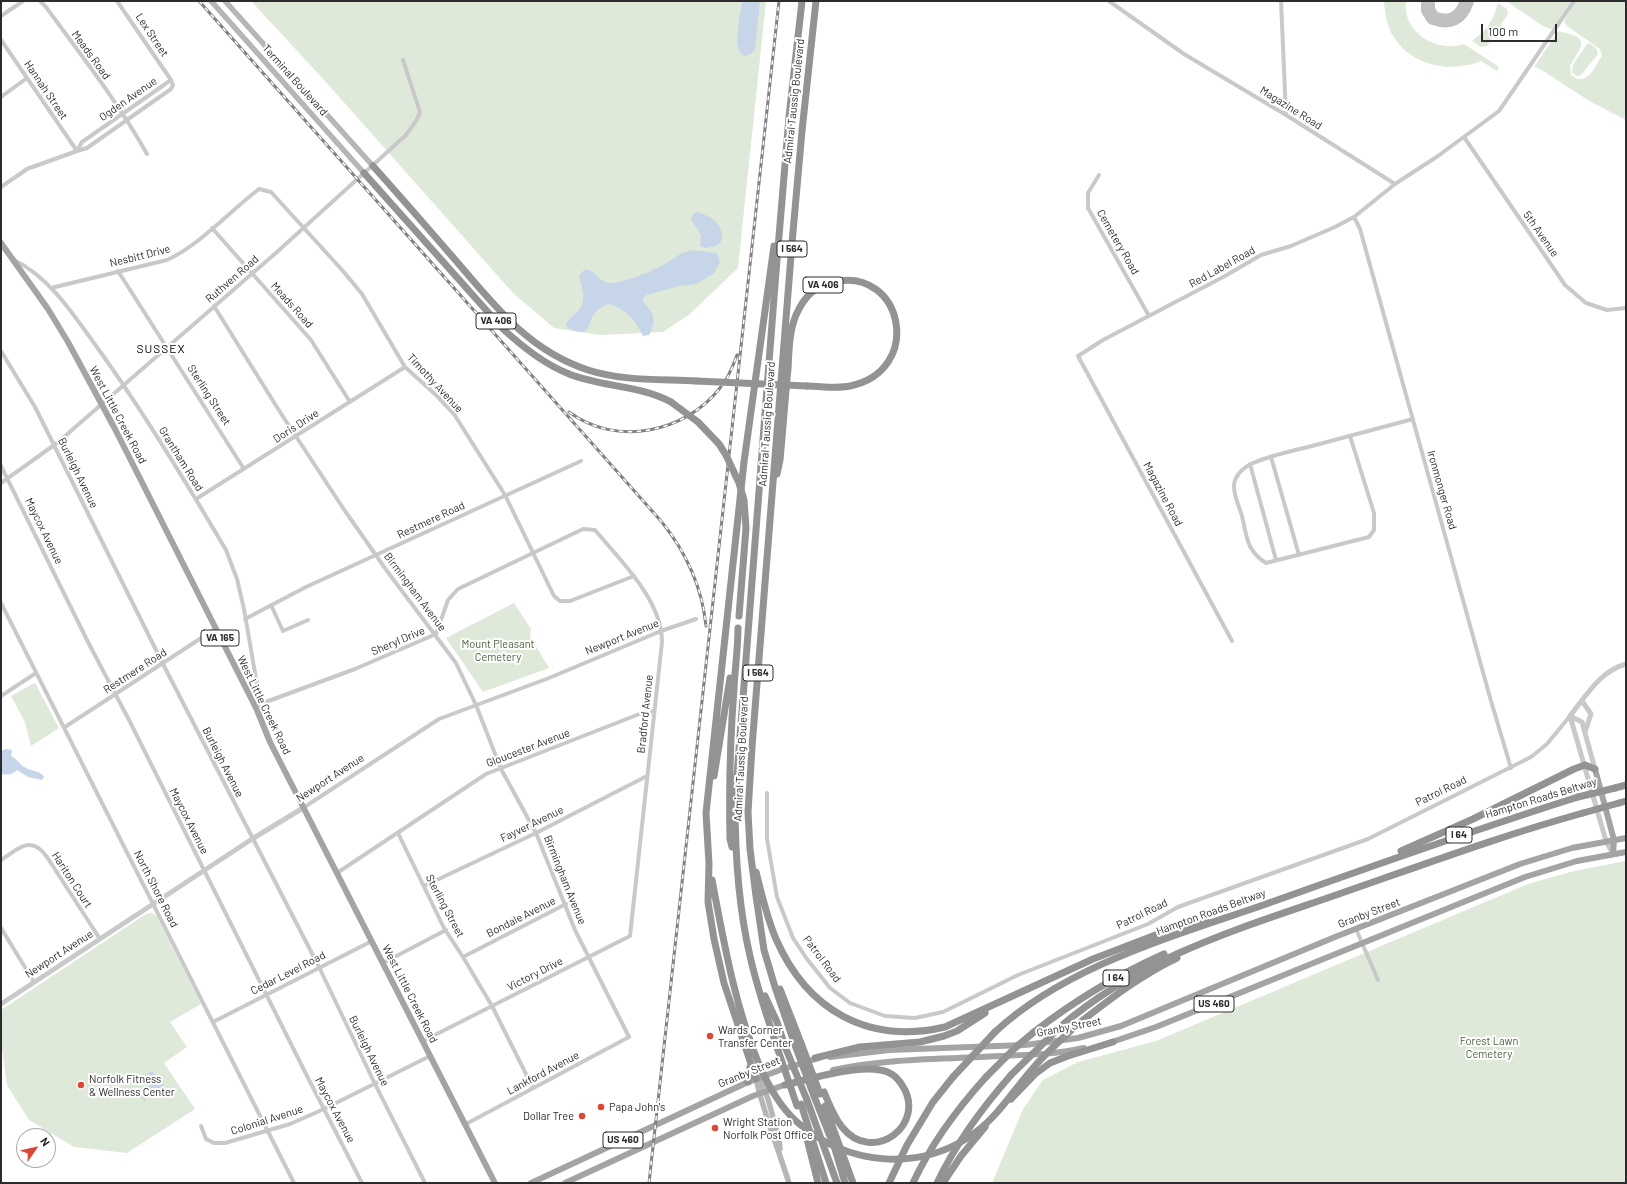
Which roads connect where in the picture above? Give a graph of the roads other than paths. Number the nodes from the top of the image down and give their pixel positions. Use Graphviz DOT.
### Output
graph roads {
  1 [pos="23,1"];
  2 [pos="40,1"];
  3 [pos="118,1"];
  4 [pos="211,1"];
  5 [pos="225,1"];
  6 [pos="798,1"];
  7 [pos="802,1"];
  8 [pos="816,1"];
  9 [pos="1109,1"];
  10 [pos="1281,1"];
  11 [pos="1574,1"];
  12 [pos="1,16"];
  13 [pos="1,40"];
  14 [pos="403,60"];
  15 [pos="27,78"];
  16 [pos="171,80"];
  17 [pos="1,97"];
  18 [pos="790,107"];
  19 [pos="123,115"];
  20 [pos="1286,115"];
  21 [pos="789,117"];
  22 [pos="127,121"];
  23 [pos="1464,137"];
  24 [pos="77,150"];
  25 [pos="147,154"];
  26 [pos="373,166"];
  27 [pos="364,173"];
  28 [pos="1099,175"];
  29 [pos="1395,184"];
  30 [pos="1,187"];
  31 [pos="259,189"];
  32 [pos="1354,217"];
  33 [pos="212,228"];
  34 [pos="304,228"];
  35 [pos="1,243"];
  36 [pos="13,260"];
  37 [pos="118,271"];
  38 [pos="252,273"];
  39 [pos="51,288"];
  40 [pos="214,306"];
  41 [pos="1626,308"];
  42 [pos="1149,316"];
  43 [pos="167,347"];
  44 [pos="1,351"];
  45 [pos="1078,356"];
  46 [pos="405,367"];
  47 [pos="124,385"];
  48 [pos="350,402"];
  49 [pos="101,404"];
  50 [pos="1413,419"];
  51 [pos="296,436"];
  52 [pos="1350,436"];
  53 [pos="54,445"];
  54 [pos="1271,457"];
  55 [pos="582,461"];
  56 [pos="1250,464"];
  57 [pos="1,466"];
  58 [pos="244,468"];
  59 [pos="8,478"];
  60 [pos="1,482"];
  61 [pos="505,495"];
  62 [pos="772,497"];
  63 [pos="196,499"];
  64 [pos="604,541"];
  65 [pos="532,553"];
  66 [pos="1299,555"];
  67 [pos="376,556"];
  68 [pos="1276,560"];
  69 [pos="634,576"];
  70 [pos="1,603"];
  71 [pos="271,606"];
  72 [pos="696,618"];
  73 [pos="245,619"];
  74 [pos="308,620"];
  75 [pos="738,628"];
  76 [pos="215,630"];
  77 [pos="661,631"];
  78 [pos="436,634"];
  79 [pos="1232,641"];
  80 [pos="163,664"];
  81 [pos="1626,664"];
  82 [pos="36,673"];
  83 [pos="115,694"];
  84 [pos="1,696"];
  85 [pos="1582,701"];
  86 [pos="476,705"];
  87 [pos="255,706"];
  88 [pos="654,711"];
  89 [pos="1570,716"];
  90 [pos="65,727"];
  91 [pos="1585,732"];
  92 [pos="1585,765"];
  93 [pos="1511,768"];
  94 [pos="501,769"];
  95 [pos="1595,769"];
  96 [pos="647,776"];
  97 [pos="1626,785"];
  98 [pos="767,793"];
  99 [pos="1622,802"];
  100 [pos="304,808"];
  101 [pos="398,833"];
  102 [pos="536,833"];
  103 [pos="707,838"];
  104 [pos="1626,838"];
  105 [pos="252,839"];
  106 [pos="1614,840"];
  107 [pos="1606,841"];
  108 [pos="750,849"];
  109 [pos="1626,852"];
  110 [pos="1613,854"];
  111 [pos="1,860"];
  112 [pos="709,864"];
  113 [pos="204,870"];
  114 [pos="337,873"];
  115 [pos="737,874"];
  116 [pos="1341,877"];
  117 [pos="424,886"];
  118 [pos="566,904"];
  119 [pos="154,905"];
  120 [pos="633,907"];
  121 [pos="1221,920"];
  122 [pos="1,928"];
  123 [pos="1356,929"];
  124 [pos="446,930"];
  125 [pos="1233,932"];
  126 [pos="100,939"];
  127 [pos="372,941"];
  128 [pos="1207,941"];
  129 [pos="1362,942"];
  130 [pos="463,957"];
  131 [pos="589,957"];
  132 [pos="383,963"];
  133 [pos="319,967"];
  134 [pos="755,974"];
  135 [pos="1378,980"];
  136 [pos="34,982"];
  137 [pos="266,995"];
  138 [pos="1004,1000"];
  139 [pos="1,1004"];
  140 [pos="492,1006"];
  141 [pos="213,1022"];
  142 [pos="629,1037"];
  143 [pos="423,1041"];
  144 [pos="1113,1042"];
  145 [pos="798,1044"];
  146 [pos="430,1056"];
  147 [pos="749,1058"];
  148 [pos="816,1058"];
  149 [pos="758,1078"];
  150 [pos="748,1082"];
  151 [pos="787,1082"];
  152 [pos="375,1084"];
  153 [pos="533,1088"];
  154 [pos="762,1092"];
  155 [pos="819,1094"];
  156 [pos="801,1103"];
  157 [pos="324,1109"];
  158 [pos="466,1124"];
  159 [pos="201,1126"];
  160 [pos="267,1131"];
  161 [pos="294,1183"];
  162 [pos="362,1183"];
  163 [pos="425,1183"];
  164 [pos="495,1183"];
  165 [pos="531,1183"];
  166 [pos="565,1183"];
  167 [pos="789,1183"];
  168 [pos="818,1183"];
  169 [pos="826,1183"];
  170 [pos="838,1183"];
  171 [pos="845,1183"];
  172 [pos="853,1183"];
  173 [pos="890,1183"];
  174 [pos="913,1183"];
  175 [pos="937,1183"];
  176 [pos="943,1183"];
  1 -- 12 [label="street"];
  2 -- 19 [label="street, Meads Road"];
  3 -- 16 [label="street, Lex Street"];
  4 -- 27 [label="main road, Terminal Boulevard / VA 406"];
  5 -- 26 [label="main road, Terminal Boulevard / VA 406"];
  6 -- 18 [label="highway"];
  7 -- 18 [label="highway, Admiral Taussig Boulevard"];
  8 -- 62 [label="highway, Admiral Taussig Boulevard / I 564"];
  9 -- 20 [label="street, Magazine Road"];
  10 -- 20 [label="street"];
  11 -- 23 [label="street"];
  13 -- 15 [label="street, Hannah Street"];
  14 -- 26 [label="street, Ruthven Road"];
  15 -- 17 [label="street"];
  15 -- 24 [label="street, Hannah Street"];
  16 -- 19 [label="street, Ogden Avenue"];
  16 -- 22 [label="street, Ogden Avenue"];
  18 -- 21 [label="highway, Admiral Taussig Boulevard"];
  19 -- 22 [label="street, Meads Road"];
  19 -- 24 [label="street, Ogden Avenue"];
  20 -- 29 [label="street, Magazine Road"];
  21 -- 103 [label="highway"];
  21 -- 115 [label="highway"];
  22 -- 24 [label="street, Ogden Avenue"];
  22 -- 25 [label="street, Meads Road"];
  23 -- 29 [label="street"];
  23 -- 41 [label="street, 5th Avenue"];
  24 -- 30 [label="street, Ogden Avenue"];
  26 -- 27 [label="street, Ruthven Road"];
  26 -- 62 [label="highway, VA 406, bridge"];
  27 -- 34 [label="street, Ruthven Road"];
  27 -- 75 [label="highway, VA 406, bridge"];
  28 -- 42 [label="street, Cemetery Road"];
  29 -- 32 [label="street, Red Label Road"];
  31 -- 33 [label="street, Nesbitt Drive"];
  31 -- 34 [label="street, Timothy Avenue"];
  32 -- 42 [label="street, Red Label Road"];
  32 -- 50 [label="street, Ironmonger Road"];
  33 -- 37 [label="street, Nesbitt Drive"];
  33 -- 38 [label="street, Meads Road"];
  34 -- 38 [label="street, Ruthven Road"];
  34 -- 46 [label="street, Timothy Avenue"];
  35 -- 36 [label="main road, West Little Creek Road / VA 165"];
  36 -- 39 [label="street, Grantham Road"];
  36 -- 49 [label="main road, West Little Creek Road / VA 165"];
  37 -- 39 [label="street, Nesbitt Drive"];
  37 -- 43 [label="street, Sterling Street"];
  38 -- 40 [label="street, Ruthven Road"];
  38 -- 48 [label="street, Meads Road"];
  39 -- 47 [label="street, Grantham Road"];
  40 -- 43 [label="street, Ruthven Road"];
  40 -- 51 [label="street, Birmingham Avenue"];
  42 -- 45 [label="street, Red Label Road"];
  43 -- 47 [label="street, Ruthven Road"];
  43 -- 58 [label="street, Sterling Street"];
  44 -- 53 [label="street, Burleigh Avenue"];
  45 -- 79 [label="street, Magazine Road"];
  46 -- 48 [label="street, Doris Drive"];
  46 -- 61 [label="street, Timothy Avenue"];
  47 -- 49 [label="street, Ruthven Road"];
  47 -- 63 [label="street, Grantham Road"];
  48 -- 51 [label="street, Doris Drive"];
  49 -- 53 [label="street, Ruthven Road"];
  49 -- 76 [label="main road, West Little Creek Road / VA 165"];
  50 -- 52 [label="street"];
  50 -- 93 [label="street, Ironmonger Road"];
  51 -- 58 [label="street, Doris Drive"];
  51 -- 67 [label="street, Birmingham Avenue"];
  52 -- 54 [label="street"];
  52 -- 66 [label="street"];
  53 -- 59 [label="street, Ruthven Road"];
  53 -- 80 [label="street, Burleigh Avenue"];
  54 -- 56 [label="street"];
  54 -- 66 [label="street"];
  55 -- 61 [label="street, Restmere Road"];
  56 -- 68 [label="street"];
  56 -- 68 [label="street"];
  57 -- 59 [label="street, Maycox Avenue"];
  58 -- 63 [label="street, Doris Drive"];
  59 -- 60 [label="street, Ruthven Road"];
  59 -- 83 [label="street, Maycox Avenue"];
  61 -- 65 [label="street, Timothy Avenue"];
  61 -- 67 [label="street, Restmere Road"];
  62 -- 108 [label="highway, Admiral Taussig Boulevard / I 564"];
  63 -- 73 [label="street, Grantham Road"];
  64 -- 65 [label="street, Sheryl Drive"];
  64 -- 69 [label="street, Bradford Avenue"];
  65 -- 69 [label="street, Timothy Avenue"];
  65 -- 78 [label="street, Sheryl Drive"];
  66 -- 68 [label="street"];
  67 -- 71 [label="street, Restmere Road"];
  67 -- 78 [label="street, Birmingham Avenue"];
  69 -- 77 [label="street, Bradford Avenue"];
  70 -- 82 [label="street, North Shore Road"];
  71 -- 73 [label="street, Restmere Road"];
  71 -- 74 [label="street"];
  72 -- 77 [label="street, Newport Avenue"];
  73 -- 87 [label="street, Grantham Road"];
  75 -- 103 [label="highway"];
  75 -- 115 [label="highway"];
  76 -- 80 [label="street, Restmere Road"];
  76 -- 87 [label="main road, West Little Creek Road / VA 165"];
  77 -- 86 [label="street, Newport Avenue"];
  77 -- 88 [label="street, Bradford Avenue"];
  78 -- 86 [label="street, Birmingham Avenue"];
  78 -- 87 [label="street, Sheryl Drive"];
  80 -- 83 [label="street, Restmere Road"];
  80 -- 105 [label="street, Burleigh Avenue"];
  81 -- 85 [label="street, Patrol Road"];
  82 -- 84 [label="street"];
  82 -- 90 [label="street, North Shore Road"];
  83 -- 90 [label="street, Restmere Road"];
  83 -- 113 [label="street, Maycox Avenue"];
  85 -- 89 [label="street, Patrol Road"];
  85 -- 91 [label="street"];
  86 -- 94 [label="street, Birmingham Avenue"];
  86 -- 100 [label="street, Newport Avenue"];
  87 -- 100 [label="main road, West Little Creek Road / VA 165"];
  88 -- 94 [label="street, Gloucester Avenue"];
  88 -- 96 [label="street, Bradford Avenue"];
  89 -- 91 [label="street"];
  89 -- 92 [label="street"];
  89 -- 93 [label="street, Patrol Road"];
  90 -- 119 [label="street, North Shore Road"];
  91 -- 95 [label="street"];
  92 -- 95 [label="highway"];
  92 -- 107 [label="street"];
  92 -- 116 [label="highway"];
  93 -- 98 [label="street, Patrol Road"];
  94 -- 101 [label="street, Gloucester Avenue"];
  94 -- 102 [label="street, Birmingham Avenue"];
  95 -- 106 [label="main road"];
  96 -- 102 [label="street, Fayver Avenue"];
  96 -- 120 [label="street, Bradford Avenue"];
  97 -- 116 [label="highway, Hampton Roads Beltway / I 64, bridge"];
  99 -- 125 [label="highway, I 64, bridge"];
  100 -- 105 [label="street, Newport Avenue"];
  100 -- 114 [label="main road, West Little Creek Road / VA 165"];
  101 -- 114 [label="street, Gloucester Avenue"];
  101 -- 117 [label="street, Sterling Street"];
  102 -- 117 [label="street, Fayver Avenue"];
  102 -- 118 [label="street, Birmingham Avenue"];
  103 -- 112 [label="highway"];
  104 -- 106 [label="main road, Granby Street / US 460"];
  105 -- 113 [label="street, Newport Avenue"];
  105 -- 133 [label="street, Burleigh Avenue"];
  106 -- 107 [label="main road, Granby Street / US 460"];
  106 -- 110 [label="main road"];
  107 -- 110 [label="street"];
  107 -- 123 [label="main road, Granby Street / US 460"];
  108 -- 138 [label="highway"];
  108 -- 145 [label="highway"];
  109 -- 110 [label="main road, Granby Street / US 460"];
  110 -- 129 [label="main road, Granby Street / US 460"];
  111 -- 126 [label="street, Hariton Court"];
  112 -- 125 [label="highway, bridge"];
  112 -- 147 [label="highway"];
  113 -- 119 [label="street, Newport Avenue"];
  113 -- 137 [label="street, Maycox Avenue"];
  114 -- 127 [label="main road, West Little Creek Road / VA 165"];
  115 -- 134 [label="highway"];
  116 -- 121 [label="highway, Hampton Roads Beltway / I 64"];
  117 -- 124 [label="street, Sterling Street"];
  118 -- 130 [label="street, Bondale Avenue"];
  118 -- 131 [label="street, Birmingham Avenue"];
  119 -- 126 [label="street, Newport Avenue"];
  119 -- 141 [label="street, North Shore Road"];
  120 -- 131 [label="street, Victory Drive"];
  121 -- 138 [label="highway"];
  121 -- 173 [label="highway, Hampton Roads Beltway / I 64, bridge"];
  122 -- 136 [label="street"];
  123 -- 129 [label="street"];
  123 -- 148 [label="main road, Granby Street / US 460"];
  124 -- 130 [label="street, Sterling Street"];
  124 -- 132 [label="street"];
  125 -- 128 [label="highway, I 64"];
  126 -- 136 [label="street, Newport Avenue"];
  127 -- 132 [label="main road, West Little Creek Road / VA 165"];
  127 -- 133 [label="street, Cedar Level Road"];
  128 -- 174 [label="highway, I 64, bridge"];
  128 -- 175 [label="highway, I 64, bridge"];
  129 -- 135 [label="street"];
  129 -- 144 [label="main road, Granby Street / US 460"];
  130 -- 140 [label="street, Sterling Street"];
  131 -- 140 [label="street, Victory Drive"];
  131 -- 142 [label="street, Birmingham Avenue"];
  132 -- 143 [label="main road, West Little Creek Road / VA 165"];
  133 -- 137 [label="street, Cedar Level Road"];
  133 -- 152 [label="street, Burleigh Avenue"];
  134 -- 151 [label="highway, bridge"];
  134 -- 156 [label="highway, bridge"];
  136 -- 139 [label="street, Newport Avenue"];
  137 -- 141 [label="street, Cedar Level Road"];
  137 -- 157 [label="street, Maycox Avenue"];
  138 -- 148 [label="highway"];
  140 -- 143 [label="street, Victory Drive"];
  140 -- 153 [label="street, Sterling Street"];
  141 -- 160 [label="street, North Shore Road"];
  142 -- 153 [label="street, Lankford Avenue"];
  143 -- 146 [label="main road, West Little Creek Road / VA 165"];
  144 -- 151 [label="main road, Granby Street / US 460"];
  144 -- 176 [label="highway"];
  145 -- 155 [label="highway, bridge"];
  145 -- 155 [label="highway, bridge"];
  146 -- 152 [label="street, Colonial Avenue"];
  146 -- 158 [label="main road, West Little Creek Road / VA 165"];
  147 -- 149 [label="highway"];
  147 -- 150 [label="highway"];
  148 -- 149 [label="main road, Granby Street / US 460"];
  149 -- 150 [label="main road, Granby Street / US 460"];
  149 -- 154 [label="main road"];
  150 -- 165 [label="main road, Granby Street / US 460"];
  151 -- 154 [label="main road, Granby Street / US 460"];
  151 -- 155 [label="highway"];
  151 -- 156 [label="highway, bridge"];
  152 -- 157 [label="street, Colonial Avenue"];
  152 -- 163 [label="street, Burleigh Avenue"];
  153 -- 158 [label="street, Lankford Avenue"];
  154 -- 166 [label="main road, Granby Street / US 460"];
  154 -- 167 [label="main road"];
  155 -- 171 [label="highway"];
  155 -- 172 [label="highway"];
  156 -- 168 [label="highway"];
  156 -- 169 [label="highway"];
  156 -- 170 [label="highway"];
  157 -- 160 [label="street, Colonial Avenue"];
  157 -- 162 [label="street, Maycox Avenue"];
  158 -- 164 [label="main road, West Little Creek Road / VA 165"];
  159 -- 160 [label="street, Colonial Avenue"];
  160 -- 161 [label="street, North Shore Road"];
}
